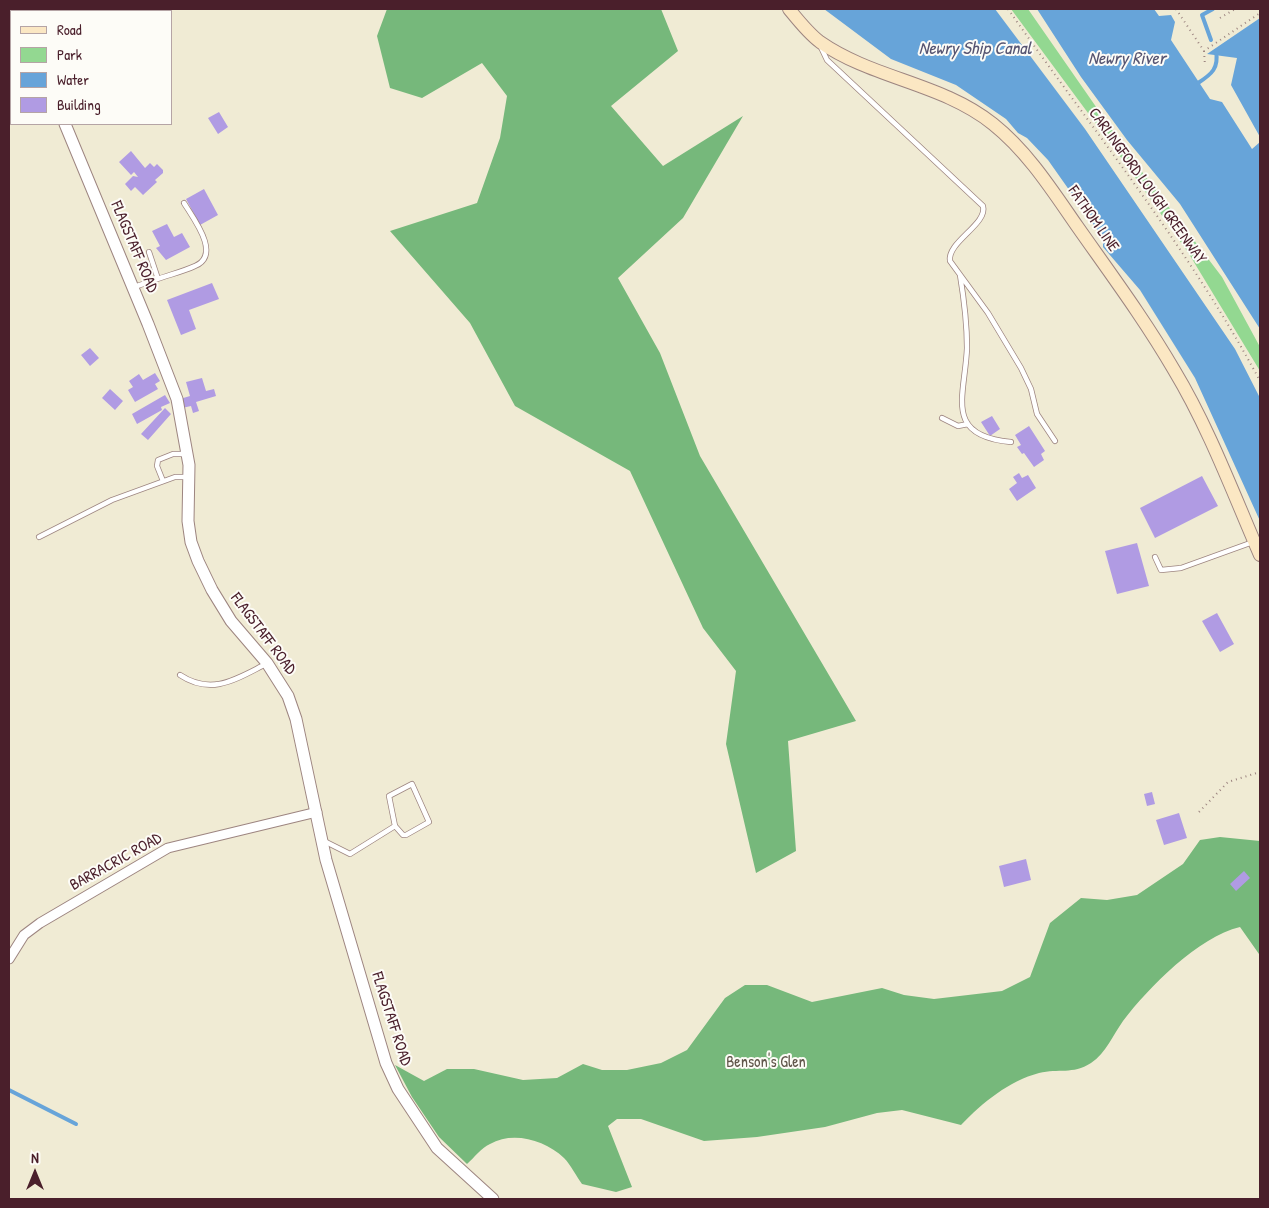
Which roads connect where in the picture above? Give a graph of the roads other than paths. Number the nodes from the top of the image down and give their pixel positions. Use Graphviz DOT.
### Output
graph roads {
  1 [pos="789,9"];
  2 [pos="818,40"];
  3 [pos="65,125"];
  4 [pos="184,203"];
  5 [pos="149,252"];
  6 [pos="960,274"];
  7 [pos="155,280"];
  8 [pos="133,287"];
  9 [pos="942,418"];
  10 [pos="968,424"];
  11 [pos="1055,441"];
  12 [pos="1010,442"];
  13 [pos="187,454"];
  14 [pos="189,477"];
  15 [pos="163,481"];
  16 [pos="39,537"];
  17 [pos="1255,542"];
  18 [pos="1260,554"];
  19 [pos="1155,557"];
  20 [pos="267,663"];
  21 [pos="180,675"];
  22 [pos="317,812"];
  23 [pos="395,826"];
  24 [pos="322,841"];
  25 [pos="9,959"];
  26 [pos="493,1199"];
  1 -- 2 [label="main road, FATHOM LINE"];
  2 -- 6 [label="lane"];
  2 -- 17 [label="main road, FATHOM LINE"];
  3 -- 8 [label="street, FLAGSTAFF ROAD"];
  4 -- 7 [label="lane"];
  5 -- 7 [label="lane"];
  6 -- 10 [label="lane"];
  6 -- 11 [label="lane"];
  7 -- 8 [label="lane"];
  8 -- 13 [label="street, FLAGSTAFF ROAD"];
  9 -- 10 [label="lane"];
  10 -- 12 [label="lane"];
  13 -- 14 [label="street, FLAGSTAFF ROAD"];
  13 -- 15 [label="lane"];
  14 -- 15 [label="lane"];
  14 -- 20 [label="street, FLAGSTAFF ROAD"];
  15 -- 16 [label="lane"];
  17 -- 18 [label="main road, FATHOM LINE"];
  17 -- 19 [label="lane"];
  20 -- 21 [label="lane"];
  20 -- 22 [label="street, FLAGSTAFF ROAD"];
  22 -- 24 [label="street, FLAGSTAFF ROAD"];
  22 -- 25 [label="street, BARRACRIC ROAD"];
  23 -- 23 [label="lane"];
  23 -- 24 [label="lane"];
  24 -- 26 [label="street, FLAGSTAFF ROAD"];
}
